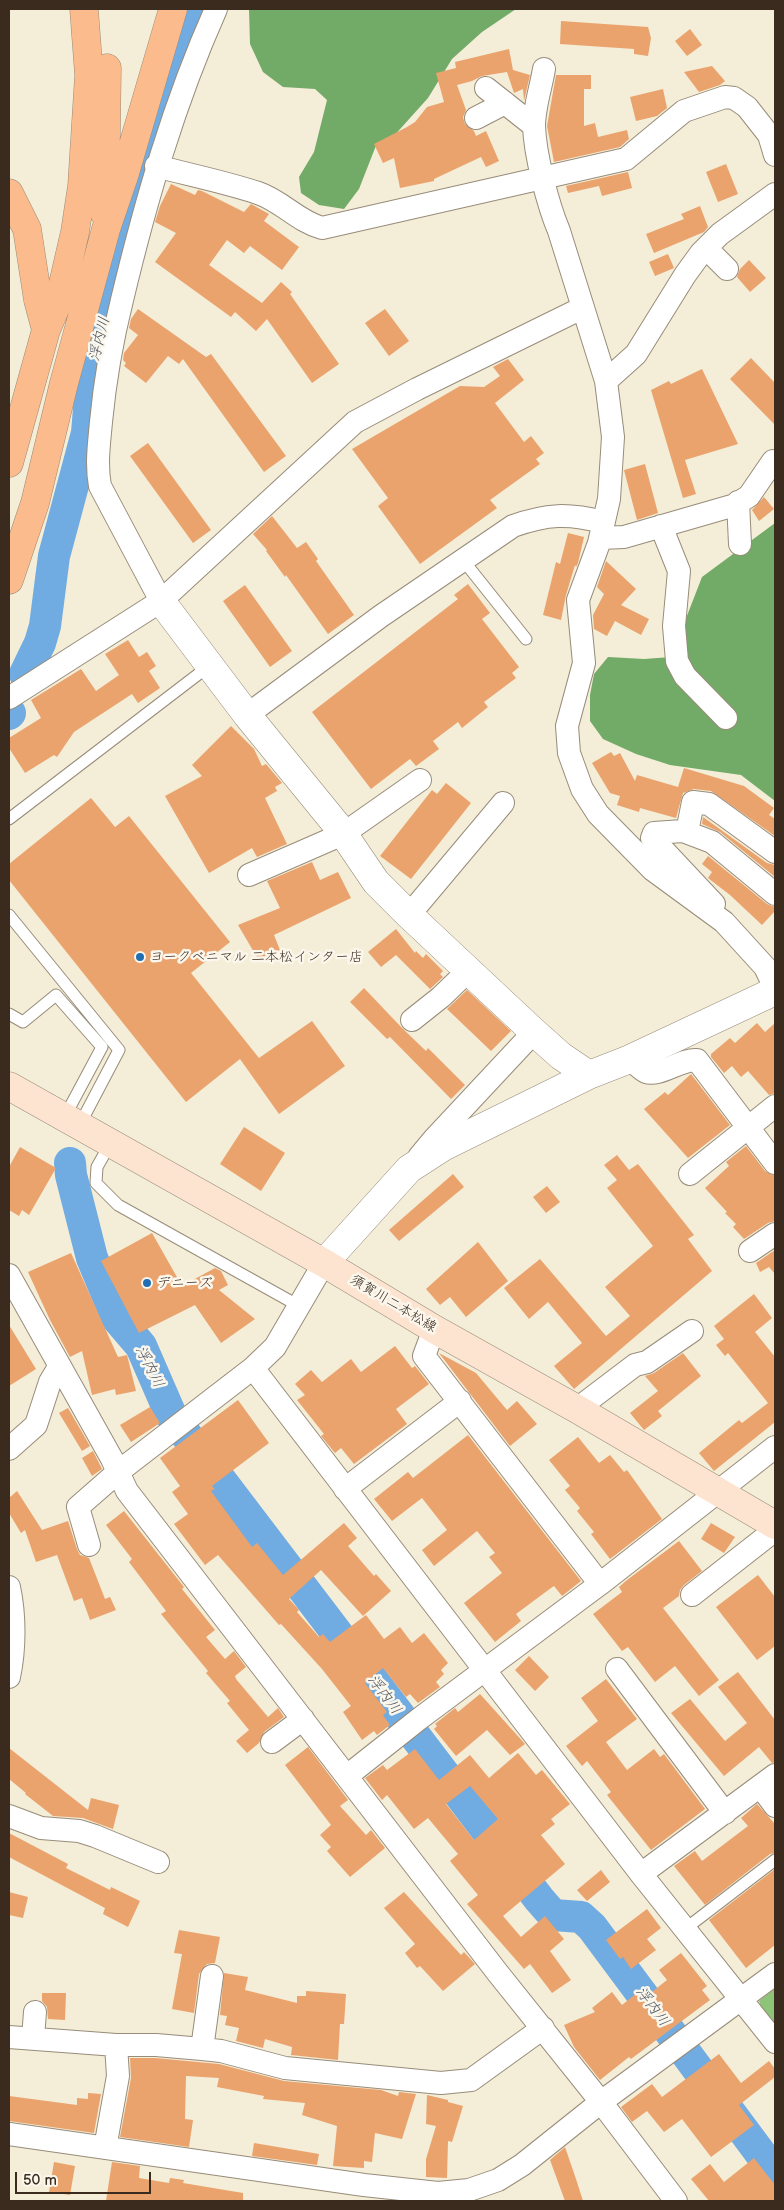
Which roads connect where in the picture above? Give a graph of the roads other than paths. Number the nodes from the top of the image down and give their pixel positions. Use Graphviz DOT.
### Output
graph roads {
  1 [pos="84,9"];
  2 [pos="103,9"];
  3 [pos="173,9"];
  4 [pos="216,9"];
  5 [pos="544,69"];
  6 [pos="486,88"];
  7 [pos="505,103"];
  8 [pos="476,118"];
  9 [pos="534,126"];
  10 [pos="775,155"];
  11 [pos="156,166"];
  12 [pos="543,178"];
  13 [pos="9,193"];
  14 [pos="775,194"];
  15 [pos="106,229"];
  16 [pos="706,248"];
  17 [pos="727,269"];
  18 [pos="582,308"];
  19 [pos="46,330"];
  20 [pos="606,381"];
  21 [pos="773,461"];
  22 [pos="9,463"];
  23 [pos="738,502"];
  24 [pos="661,526"];
  25 [pos="602,530"];
  26 [pos="740,544"];
  27 [pos="463,560"];
  28 [pos="9,580"];
  29 [pos="161,601"];
  30 [pos="526,639"];
  31 [pos="210,666"];
  32 [pos="9,698"];
  33 [pos="247,715"];
  34 [pos="726,718"];
  35 [pos="420,780"];
  36 [pos="502,803"];
  37 [pos="9,819"];
  38 [pos="687,832"];
  39 [pos="343,834"];
  40 [pos="775,852"];
  41 [pos="248,875"];
  42 [pos="775,894"];
  43 [pos="9,915"];
  44 [pos="409,916"];
  45 [pos="724,922"];
  46 [pos="468,971"];
  47 [pos="775,989"];
  48 [pos="9,1014"];
  49 [pos="412,1020"];
  50 [pos="534,1032"];
  51 [pos="630,1058"];
  52 [pos="590,1075"];
  53 [pos="9,1086"];
  54 [pos="775,1106"];
  55 [pos="71,1122"];
  56 [pos="749,1126"];
  57 [pos="110,1144"];
  58 [pos="775,1163"];
  59 [pos="409,1169"];
  60 [pos="690,1174"];
  61 [pos="775,1234"];
  62 [pos="750,1251"];
  63 [pos="324,1263"];
  64 [pos="9,1275"];
  65 [pos="299,1306"];
  66 [pos="434,1329"];
  67 [pos="692,1331"];
  68 [pos="59,1367"];
  69 [pos="253,1368"];
  70 [pos="460,1402"];
  71 [pos="577,1409"];
  72 [pos="775,1446"];
  73 [pos="9,1448"];
  74 [pos="118,1472"];
  75 [pos="345,1489"];
  76 [pos="718,1492"];
  77 [pos="775,1525"];
  78 [pos="775,1530"];
  79 [pos="89,1545"];
  80 [pos="600,1584"];
  81 [pos="9,1587"];
  82 [pos="692,1595"];
  83 [pos="617,1669"];
  84 [pos="484,1670"];
  85 [pos="9,1677"];
  86 [pos="303,1719"];
  87 [pos="272,1742"];
  88 [pos="347,1776"];
  89 [pos="768,1781"];
  90 [pos="775,1806"];
  91 [pos="725,1813"];
  92 [pos="9,1816"];
  93 [pos="775,1860"];
  94 [pos="158,1862"];
  95 [pos="642,1874"];
  96 [pos="685,1928"];
  97 [pos="775,1974"];
  98 [pos="212,1976"];
  99 [pos="742,1999"];
  100 [pos="35,2012"];
  101 [pos="543,2028"];
  102 [pos="9,2037"];
  103 [pos="33,2038"];
  104 [pos="775,2042"];
  105 [pos="116,2045"];
  106 [pos="202,2049"];
  107 [pos="601,2102"];
  108 [pos="9,2134"];
  109 [pos="105,2148"];
  110 [pos="346,2192"];
  111 [pos="676,2201"];
  1 -- 19 [label="highway"];
  2 -- 15 [label="highway"];
  3 -- 15 [label="highway"];
  4 -- 11 [label="street"];
  5 -- 9 [label="street"];
  6 -- 7 [label="street"];
  7 -- 8 [label="street"];
  7 -- 9 [label="street"];
  9 -- 12 [label="street"];
  10 -- 12 [label="street"];
  11 -- 12 [label="street"];
  11 -- 29 [label="street"];
  12 -- 18 [label="street"];
  13 -- 19 [label="highway"];
  14 -- 16 [label="street"];
  15 -- 28 [label="highway"];
  16 -- 17 [label="street"];
  16 -- 20 [label="street"];
  18 -- 20 [label="street"];
  18 -- 29 [label="street"];
  19 -- 22 [label="highway"];
  20 -- 25 [label="street"];
  21 -- 23 [label="street"];
  23 -- 24 [label="street"];
  23 -- 26 [label="street"];
  24 -- 25 [label="street"];
  24 -- 34 [label="street"];
  25 -- 27 [label="street"];
  25 -- 45 [label="street"];
  27 -- 30 [label="lane"];
  27 -- 33 [label="street"];
  29 -- 31 [label="street"];
  29 -- 32 [label="street"];
  31 -- 33 [label="street"];
  31 -- 37 [label="lane"];
  33 -- 39 [label="street"];
  35 -- 39 [label="street"];
  36 -- 44 [label="street"];
  38 -- 40 [label="street"];
  38 -- 42 [label="street"];
  38 -- 45 [label="street"];
  39 -- 41 [label="street"];
  39 -- 44 [label="street"];
  43 -- 55 [label="lane"];
  44 -- 46 [label="street"];
  45 -- 47 [label="street"];
  46 -- 49 [label="street"];
  46 -- 50 [label="street"];
  47 -- 51 [label="street"];
  48 -- 55 [label="lane"];
  50 -- 52 [label="street"];
  50 -- 59 [label="street"];
  51 -- 52 [label="street"];
  51 -- 56 [label="street"];
  52 -- 59 [label="street"];
  53 -- 55 [label="main road, 須賀川二本松線"];
  54 -- 56 [label="street"];
  55 -- 57 [label="main road, 須賀川二本松線"];
  56 -- 58 [label="street"];
  56 -- 60 [label="street"];
  57 -- 63 [label="main road, 須賀川二本松線"];
  57 -- 65 [label="lane"];
  59 -- 63 [label="street"];
  61 -- 62 [label="street"];
  63 -- 65 [label="street"];
  63 -- 66 [label="main road, 須賀川二本松線"];
  64 -- 68 [label="street"];
  65 -- 69 [label="street"];
  66 -- 70 [label="street"];
  66 -- 71 [label="main road, 須賀川二本松線"];
  67 -- 71 [label="street"];
  68 -- 73 [label="street"];
  68 -- 74 [label="street"];
  69 -- 74 [label="street"];
  69 -- 75 [label="street"];
  70 -- 75 [label="street"];
  70 -- 80 [label="street"];
  71 -- 76 [label="main road, 須賀川二本松線"];
  72 -- 76 [label="street"];
  74 -- 79 [label="street"];
  74 -- 86 [label="street"];
  75 -- 84 [label="street"];
  76 -- 77 [label="main road, 須賀川二本松線"];
  76 -- 80 [label="street"];
  78 -- 82 [label="street"];
  80 -- 84 [label="street"];
  81 -- 85 [label="street"];
  83 -- 91 [label="street"];
  84 -- 88 [label="street"];
  84 -- 95 [label="street"];
  86 -- 87 [label="street"];
  86 -- 88 [label="street"];
  88 -- 101 [label="street"];
  89 -- 90 [label="street"];
  89 -- 91 [label="street"];
  91 -- 95 [label="street"];
  92 -- 94 [label="street"];
  93 -- 96 [label="lane"];
  95 -- 96 [label="street"];
  96 -- 99 [label="street"];
  97 -- 99 [label="street"];
  98 -- 106 [label="street"];
  99 -- 104 [label="street"];
  99 -- 107 [label="street"];
  100 -- 103 [label="street"];
  101 -- 106 [label="street"];
  101 -- 107 [label="street"];
  102 -- 103 [label="street"];
  103 -- 105 [label="street"];
  105 -- 106 [label="street"];
  105 -- 109 [label="street"];
  107 -- 110 [label="street"];
  107 -- 111 [label="street"];
  108 -- 109 [label="street"];
  109 -- 110 [label="street"];
}
